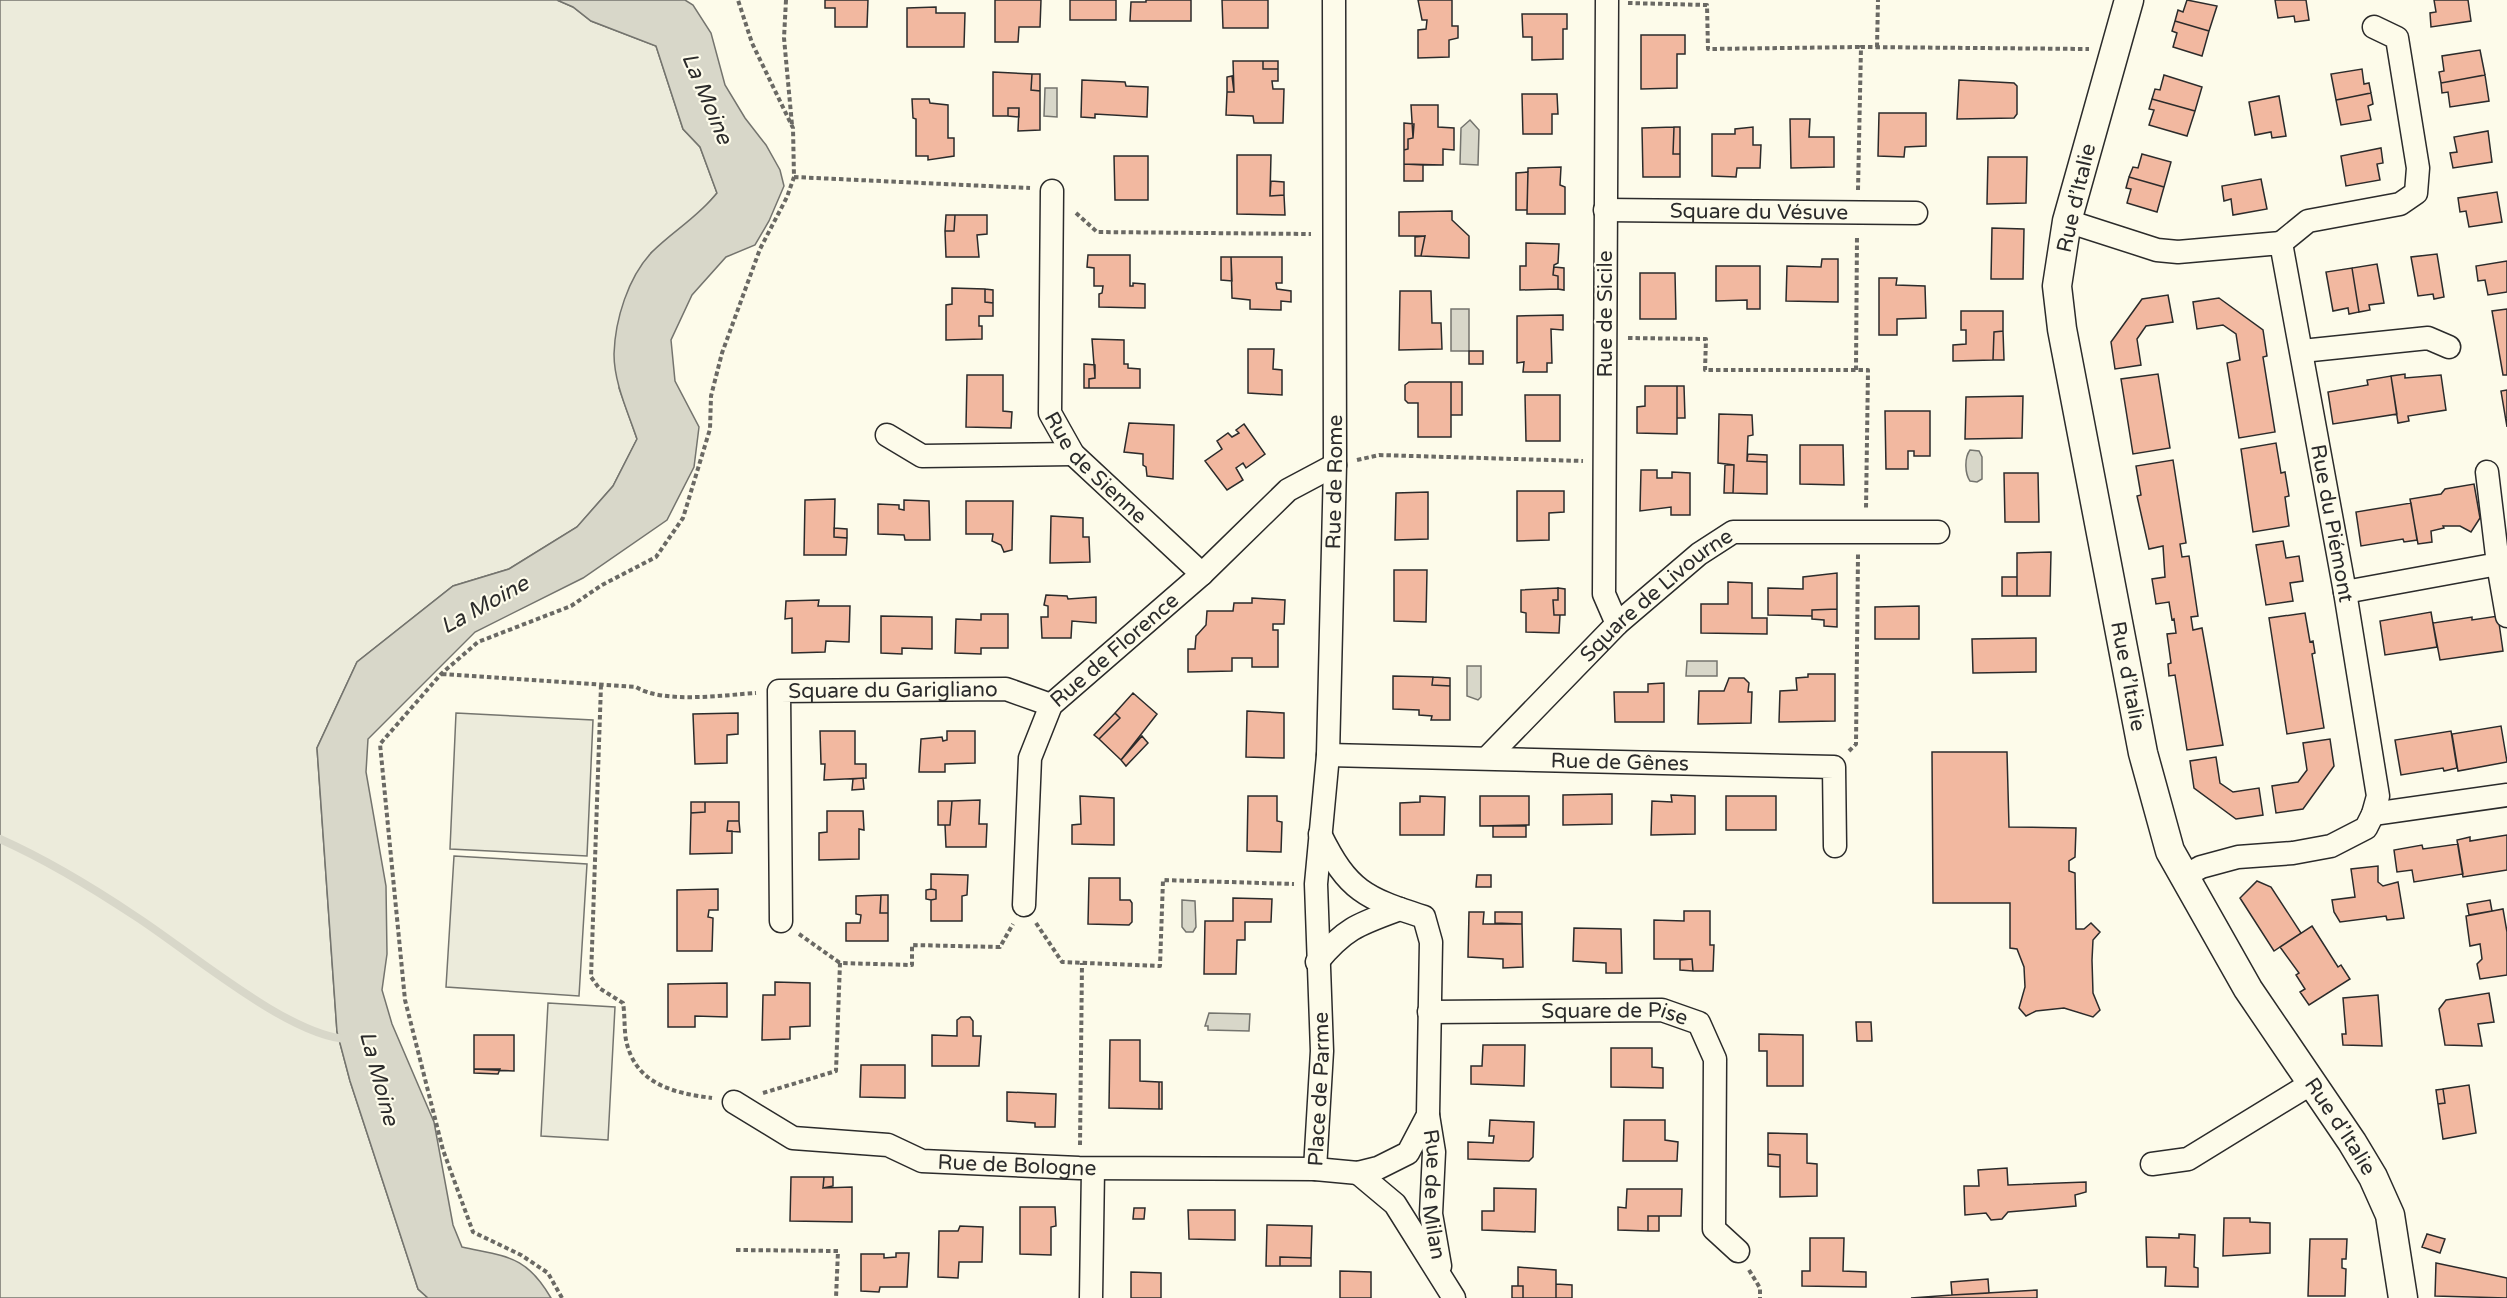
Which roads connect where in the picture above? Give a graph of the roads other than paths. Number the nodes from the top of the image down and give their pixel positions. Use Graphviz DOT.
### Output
graph roads {
  1 [pos="1334,0"];
  2 [pos="2129,0"];
  3 [pos="1607,1"];
  4 [pos="2374,27"];
  5 [pos="1052,190"];
  6 [pos="1605,210"];
  7 [pos="1916,213"];
  8 [pos="2067,221"];
  9 [pos="2281,243"];
  10 [pos="2449,347"];
  11 [pos="2302,351"];
  12 [pos="887,435"];
  13 [pos="1073,454"];
  14 [pos="1335,465"];
  15 [pos="2487,472"];
  16 [pos="1938,532"];
  17 [pos="2498,564"];
  18 [pos="1202,574"];
  19 [pos="2344,592"];
  20 [pos="2507,616"];
  21 [pos="1617,624"];
  22 [pos="1051,705"];
  23 [pos="1328,755"];
  24 [pos="1488,757"];
  25 [pos="2507,795"];
  26 [pos="2373,814"];
  27 [pos="1320,834"];
  28 [pos="1835,846"];
  29 [pos="2183,877"];
  30 [pos="1024,905"];
  31 [pos="1400,909"];
  32 [pos="781,921"];
  33 [pos="1317,962"];
  34 [pos="1430,1012"];
  35 [pos="2312,1083"];
  36 [pos="734,1102"];
  37 [pos="1428,1115"];
  38 [pos="2152,1164"];
  39 [pos="1086,1169"];
  40 [pos="1315,1169"];
  41 [pos="1358,1173"];
  42 [pos="1738,1251"];
  43 [pos="1441,1273"];
  44 [pos="1091,1298"];
  45 [pos="1454,1298"];
  46 [pos="2403,1298"];
  1 -- 14 [label="street, Rue de Rome"];
  2 -- 8 [label="street, Rue d’Italie"];
  3 -- 6 [label="street, Rue de Sicile"];
  4 -- 9 [label="street"];
  5 -- 13 [label="street, Rue de Sienne"];
  6 -- 7 [label="street, Square du Vésuve"];
  6 -- 21 [label="street, Rue de Sicile"];
  8 -- 9 [label="street"];
  8 -- 29 [label="street, Rue d’Italie"];
  9 -- 11 [label="street, Rue du Piémont"];
  10 -- 11 [label="street"];
  11 -- 19 [label="street, Rue du Piémont"];
  12 -- 13 [label="street"];
  13 -- 18 [label="street, Rue de Sienne"];
  14 -- 18 [label="street, Rue de Florence"];
  14 -- 23 [label="street, Rue de Rome"];
  15 -- 17 [label="street"];
  16 -- 21 [label="street, Square de Livourne"];
  17 -- 19 [label="street"];
  17 -- 20 [label="street"];
  18 -- 22 [label="street, Rue de Florence"];
  19 -- 26 [label="street, Rue du Piémont"];
  21 -- 24 [label="street, Square de Livourne"];
  22 -- 30 [label="street, Rue de Florence"];
  22 -- 32 [label="street, Square du Garigliano"];
  23 -- 24 [label="street, Rue de Gênes"];
  23 -- 27 [label="street, Rue de Rome"];
  24 -- 28 [label="street, Rue de Gênes"];
  25 -- 26 [label="street"];
  26 -- 29 [label="street"];
  27 -- 31 [label="street, Place de Parme"];
  27 -- 33 [label="street, Rue de Rome"];
  29 -- 35 [label="street, Rue d’Italie"];
  31 -- 33 [label="street"];
  31 -- 34 [label="street, Place de Parme"];
  33 -- 40 [label="street, Place de Parme"];
  34 -- 37 [label="street, Place de Parme"];
  34 -- 42 [label="street, Square de Pise"];
  35 -- 38 [label="street"];
  35 -- 46 [label="street, Rue d’Italie"];
  36 -- 39 [label="street, Rue de Bologne"];
  37 -- 41 [label="street, Place de Parme"];
  37 -- 43 [label="street, Rue de Milan"];
  39 -- 40 [label="street, Rue de Bologne"];
  39 -- 44 [label="street"];
  40 -- 41 [label="street, Place de Parme"];
  41 -- 43 [label="street, Rue de Milan"];
  43 -- 45 [label="street, Rue de Milan"];
}
